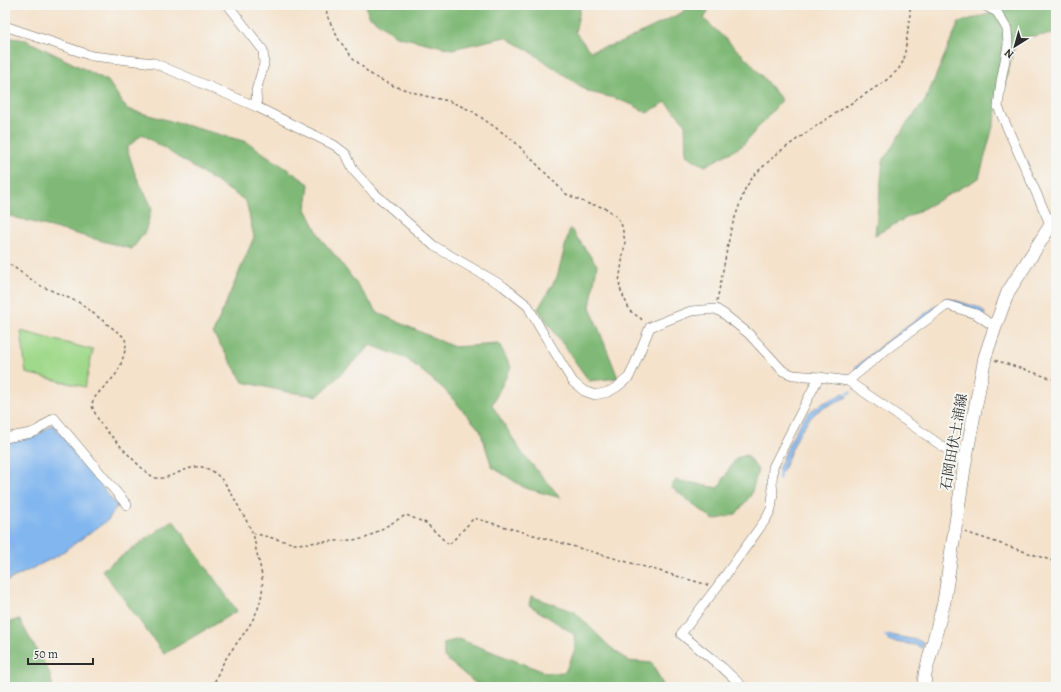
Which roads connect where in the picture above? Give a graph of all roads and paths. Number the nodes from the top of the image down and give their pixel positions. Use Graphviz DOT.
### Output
graph roads {
  1 [pos="228,5"];
  2 [pos="325,5"];
  3 [pos="910,5"];
  4 [pos="984,5"];
  5 [pos="5,26"];
  6 [pos="257,107"];
  7 [pos="1053,221"];
  8 [pos="5,261"];
  9 [pos="716,309"];
  10 [pos="650,327"];
  11 [pos="995,327"];
  12 [pos="985,357"];
  13 [pos="819,377"];
  14 [pos="1056,380"];
  15 [pos="848,382"];
  16 [pos="5,438"];
  17 [pos="965,462"];
  18 [pos="127,505"];
  19 [pos="955,529"];
  20 [pos="253,533"];
  21 [pos="1056,562"];
  22 [pos="717,587"];
  23 [pos="213,687"];
  24 [pos="743,687"];
  25 [pos="924,687"];
  1 -- 6 [label="street"];
  2 -- 10 [label="path"];
  3 -- 9 [label="path"];
  4 -- 7 [label="street"];
  5 -- 6 [label="street"];
  6 -- 10 [label="street"];
  7 -- 11 [label="main road, 石岡田伏土浦線"];
  8 -- 20 [label="path"];
  9 -- 10 [label="street"];
  9 -- 13 [label="street"];
  11 -- 12 [label="main road, 石岡田伏土浦線"];
  11 -- 15 [label="street"];
  12 -- 14 [label="path"];
  12 -- 17 [label="main road, 石岡田伏土浦線"];
  13 -- 15 [label="street"];
  13 -- 22 [label="street"];
  15 -- 17 [label="street"];
  16 -- 18 [label="street"];
  17 -- 19 [label="main road, 石岡田伏土浦線"];
  19 -- 21 [label="path"];
  19 -- 25 [label="main road, 石岡田伏土浦線"];
  20 -- 22 [label="path"];
  20 -- 23 [label="path"];
  22 -- 24 [label="street"];
}
